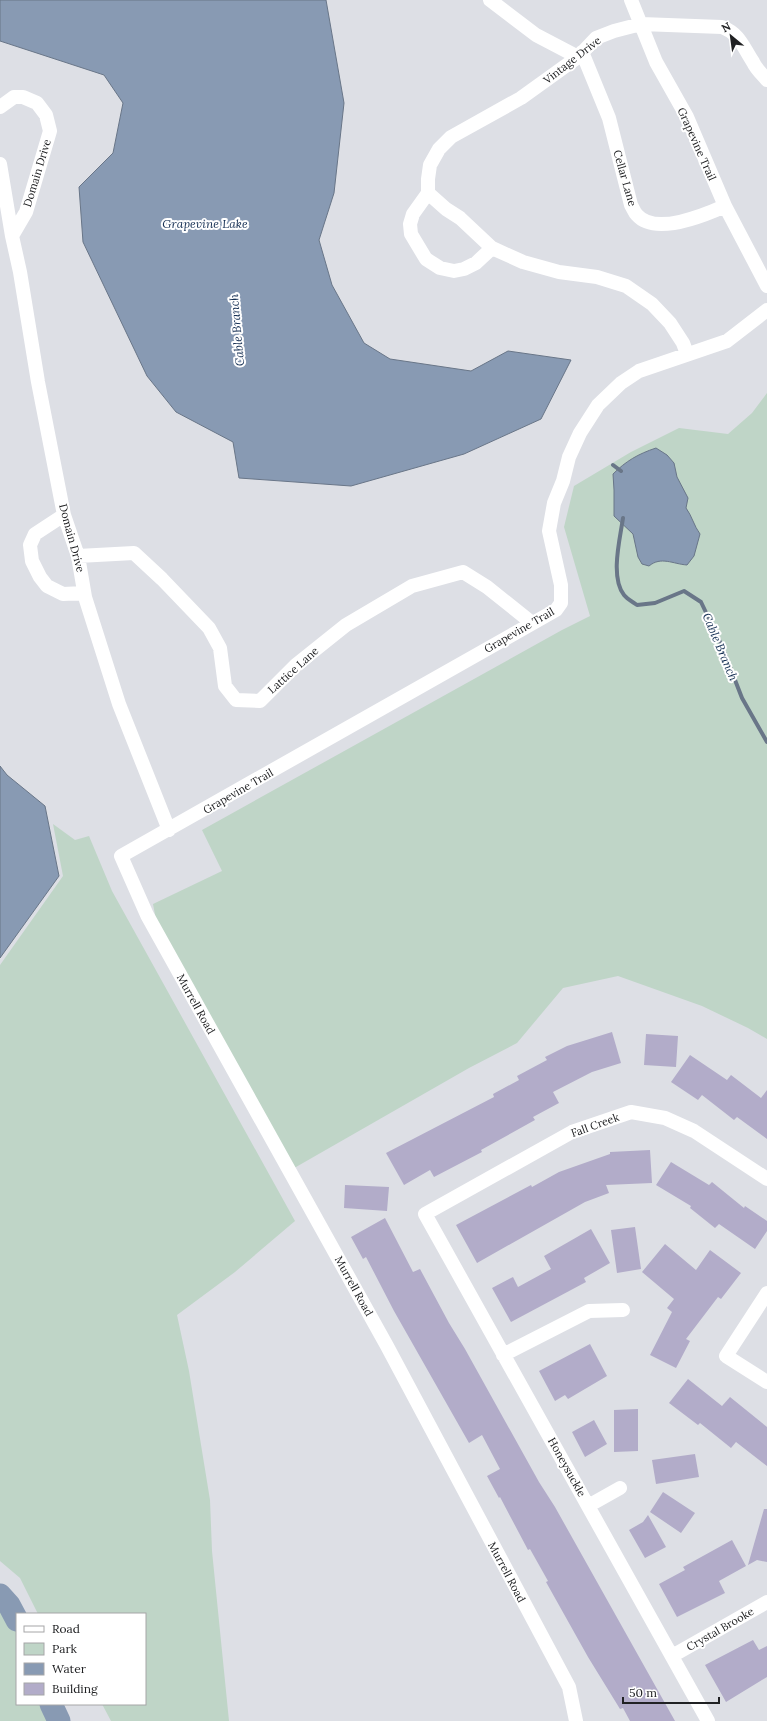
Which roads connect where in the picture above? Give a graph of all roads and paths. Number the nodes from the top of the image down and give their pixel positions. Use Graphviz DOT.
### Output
graph roads {
  1 [pos="490,0"];
  2 [pos="631,0"];
  3 [pos="641,24"];
  4 [pos="580,54"];
  5 [pos="767,80"];
  6 [pos="0,107"];
  7 [pos="0,164"];
  8 [pos="428,193"];
  9 [pos="725,206"];
  10 [pos="12,236"];
  11 [pos="492,248"];
  12 [pos="767,286"];
  13 [pos="767,310"];
  14 [pos="688,354"];
  15 [pos="64,515"];
  16 [pos="78,556"];
  17 [pos="84,593"];
  18 [pos="532,623"];
  19 [pos="169,830"];
  20 [pos="121,856"];
  21 [pos="767,1179"];
  22 [pos="425,1214"];
  23 [pos="767,1293"];
  24 [pos="624,1310"];
  25 [pos="503,1355"];
  26 [pos="767,1382"];
  27 [pos="620,1488"];
  28 [pos="588,1506"];
  29 [pos="767,1602"];
  30 [pos="672,1656"];
  31 [pos="576,1721"];
  32 [pos="708,1721"];
  1 -- 4 [label="street"];
  2 -- 3 [label="street, Grapevine Trail"];
  3 -- 4 [label="street, Vintage Drive"];
  3 -- 5 [label="street, Vintage Drive"];
  3 -- 9 [label="street, Grapevine Trail"];
  4 -- 8 [label="street, Vintage Drive"];
  4 -- 9 [label="street, Cellar Lane"];
  6 -- 10 [label="street, Domain Drive"];
  7 -- 10 [label="street, Domain Drive"];
  8 -- 11 [label="street"];
  8 -- 11 [label="street"];
  9 -- 12 [label="street, Grapevine Trail"];
  10 -- 15 [label="street, Domain Drive"];
  11 -- 14 [label="street"];
  13 -- 14 [label="street, Grapevine Trail"];
  14 -- 18 [label="street, Grapevine Trail"];
  15 -- 16 [label="street, Domain Drive"];
  15 -- 17 [label="street"];
  16 -- 17 [label="street, Domain Drive"];
  16 -- 18 [label="street, Lattice Lane"];
  17 -- 19 [label="street, Domain Drive"];
  18 -- 19 [label="street, Grapevine Trail"];
  19 -- 20 [label="street, Grapevine Trail"];
  20 -- 31 [label="street, Murrell Road"];
  21 -- 22 [label="street, Fall Creek"];
  22 -- 25 [label="street, Honeysuckle"];
  23 -- 26 [label="street"];
  24 -- 25 [label="street"];
  25 -- 28 [label="street, Honeysuckle"];
  27 -- 28 [label="street"];
  28 -- 30 [label="street, Honeysuckle"];
  29 -- 30 [label="street, Crystal Brooke"];
  30 -- 32 [label="street, Honeysuckle"];
}
